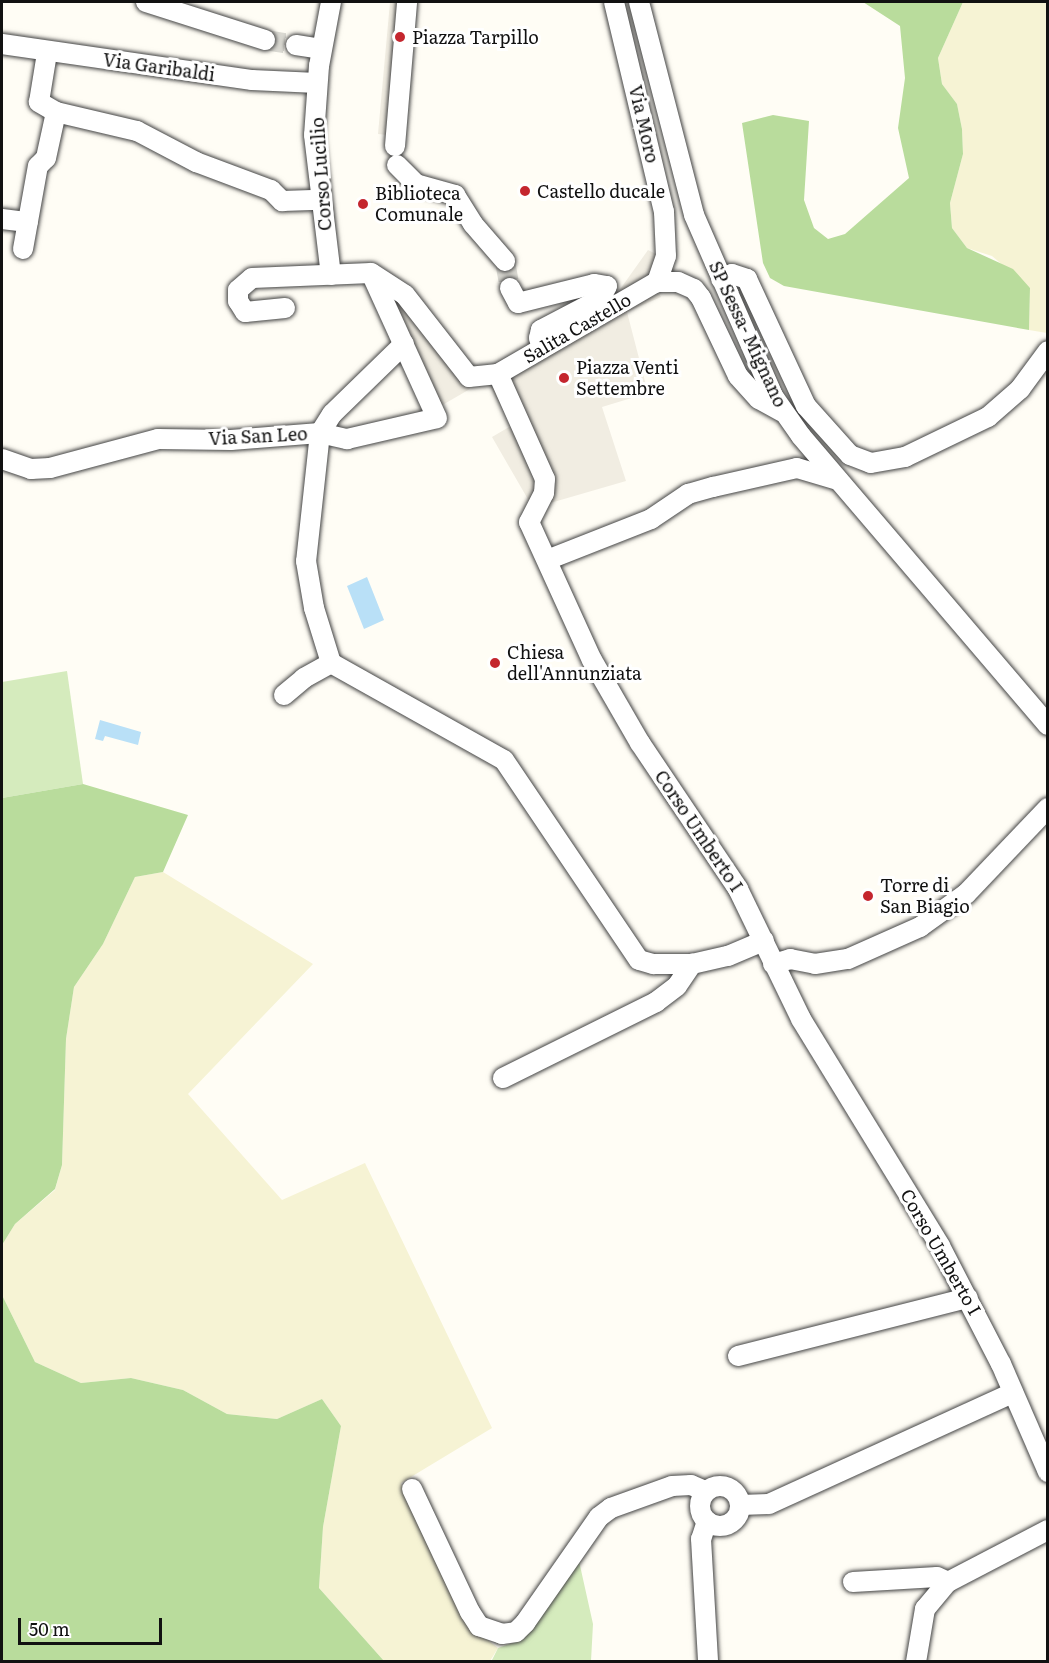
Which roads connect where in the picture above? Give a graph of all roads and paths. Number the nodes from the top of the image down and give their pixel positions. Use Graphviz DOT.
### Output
graph roads {
  1 [pos="146,2"];
  2 [pos="330,2"];
  3 [pos="407,2"];
  4 [pos="614,2"];
  5 [pos="639,2"];
  6 [pos="265,40"];
  7 [pos="2,44"];
  8 [pos="296,45"];
  9 [pos="321,49"];
  10 [pos="47,53"];
  11 [pos="317,83"];
  12 [pos="56,112"];
  13 [pos="320,200"];
  14 [pos="2,219"];
  15 [pos="28,222"];
  16 [pos="23,249"];
  17 [pos="505,261"];
  18 [pos="371,273"];
  19 [pos="331,275"];
  20 [pos="721,279"];
  21 [pos="657,282"];
  22 [pos="510,288"];
  23 [pos="285,309"];
  24 [pos="404,344"];
  25 [pos="542,348"];
  26 [pos="1047,351"];
  27 [pos="498,374"];
  28 [pos="784,412"];
  29 [pos="320,433"];
  30 [pos="2,459"];
  31 [pos="843,482"];
  32 [pos="547,560"];
  33 [pos="331,663"];
  34 [pos="284,695"];
  35 [pos="1047,725"];
  36 [pos="1047,808"];
  37 [pos="764,941"];
  38 [pos="692,964"];
  39 [pos="773,964"];
  40 [pos="503,1078"];
  41 [pos="968,1298"];
  42 [pos="738,1356"];
  43 [pos="1013,1394"];
  44 [pos="1047,1472"];
  45 [pos="412,1489"];
  46 [pos="705,1491"];
  47 [pos="740,1505"];
  48 [pos="707,1521"];
  49 [pos="1047,1530"];
  50 [pos="853,1582"];
  51 [pos="948,1582"];
  52 [pos="708,1662"];
  53 [pos="916,1662"];
  1 -- 6 [label="street"];
  2 -- 9 [label="street, Corso Lucilio"];
  3 -- 17 [label="street"];
  4 -- 21 [label="street, Via Moro"];
  5 -- 20 [label="street, SP Sessa- Mignano"];
  7 -- 10 [label="street, Via Garibaldi"];
  8 -- 9 [label="street"];
  9 -- 11 [label="street, Corso Lucilio"];
  10 -- 11 [label="street, Via Garibaldi"];
  10 -- 12 [label="street"];
  11 -- 13 [label="street, Corso Lucilio"];
  12 -- 13 [label="street"];
  12 -- 15 [label="street"];
  13 -- 19 [label="street, Corso Lucilio"];
  14 -- 15 [label="street"];
  15 -- 16 [label="street"];
  18 -- 19 [label="street"];
  18 -- 24 [label="street"];
  18 -- 27 [label="street"];
  19 -- 23 [label="street"];
  20 -- 26 [label="street"];
  20 -- 28 [label="street, SP Sessa- Mignano"];
  21 -- 25 [label="street, Salita Castello"];
  21 -- 28 [label="street"];
  22 -- 25 [label="street"];
  24 -- 29 [label="street"];
  24 -- 29 [label="street, Via San Leo"];
  25 -- 27 [label="street, Salita Castello"];
  27 -- 32 [label="street, Corso Umberto I"];
  28 -- 31 [label="street, SP Sessa- Mignano"];
  29 -- 30 [label="street, Via San Leo"];
  29 -- 33 [label="street"];
  31 -- 32 [label="street"];
  31 -- 35 [label="street, SP Sessa- Mignano"];
  32 -- 37 [label="street, Corso Umberto I"];
  33 -- 34 [label="street"];
  33 -- 38 [label="street"];
  36 -- 39 [label="street"];
  37 -- 38 [label="street"];
  37 -- 39 [label="street, Corso Umberto I"];
  38 -- 40 [label="street"];
  39 -- 41 [label="street, Corso Umberto I"];
  41 -- 42 [label="street"];
  41 -- 43 [label="street, Corso Umberto I"];
  43 -- 44 [label="street, Corso Umberto I"];
  43 -- 47 [label="street"];
  45 -- 46 [label="street"];
  46 -- 47 [label="street"];
  46 -- 48 [label="street"];
  47 -- 48 [label="street"];
  48 -- 52 [label="street"];
  49 -- 51 [label="street"];
  50 -- 51 [label="street"];
  51 -- 53 [label="street"];
}
